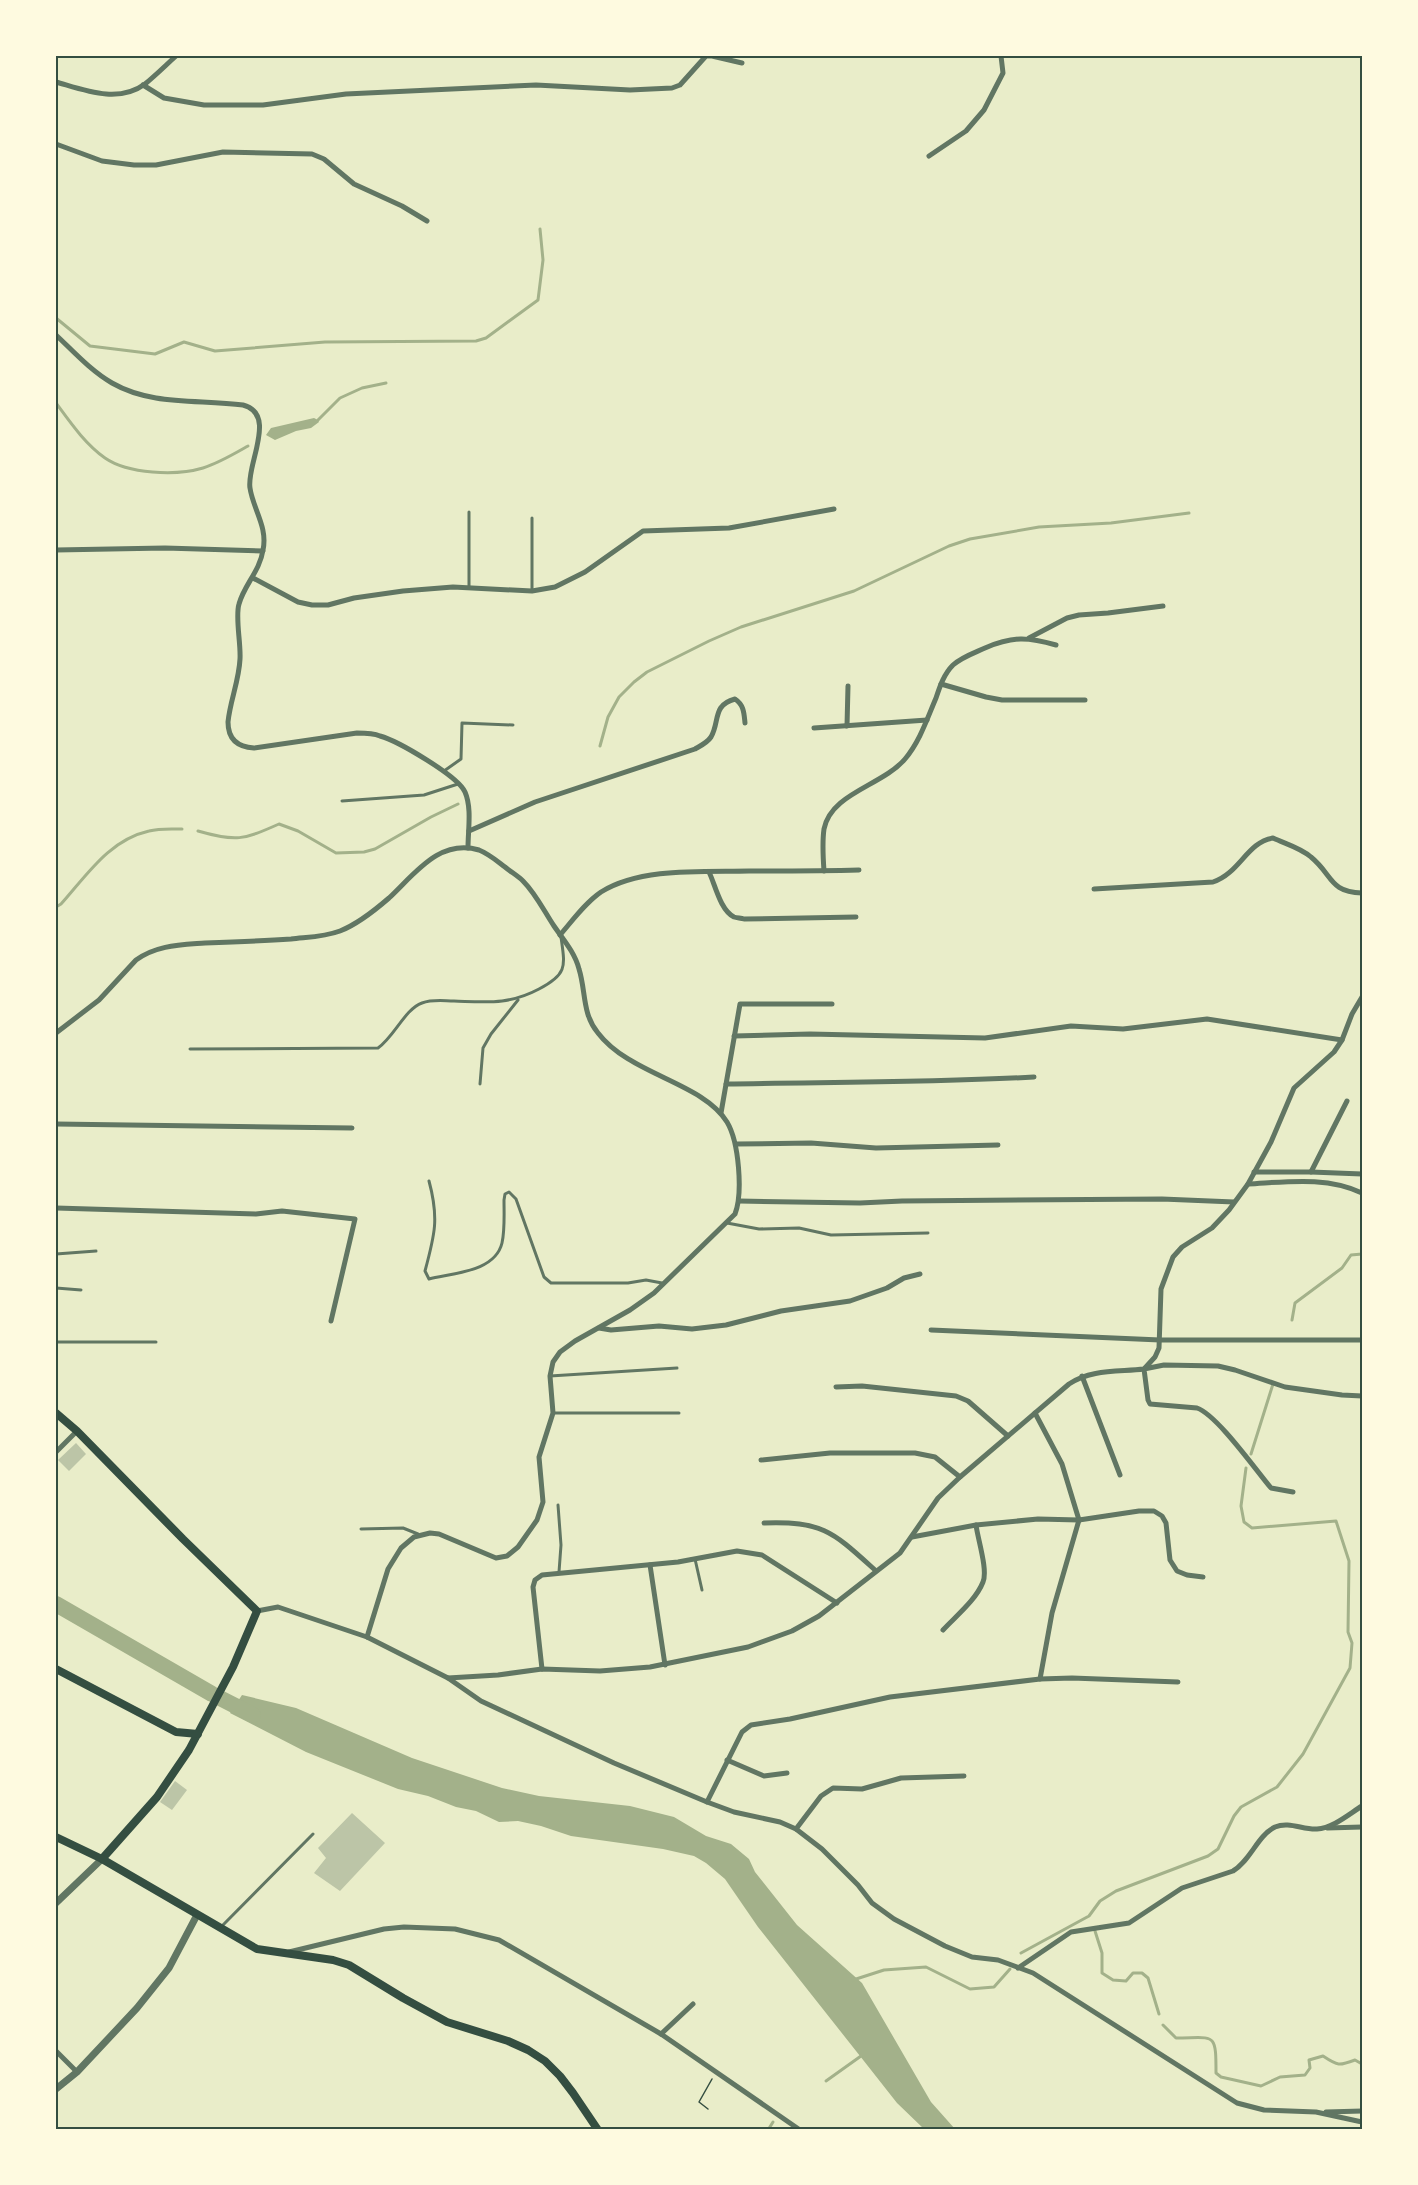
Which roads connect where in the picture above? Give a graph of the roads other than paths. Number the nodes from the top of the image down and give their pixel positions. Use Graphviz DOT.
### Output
graph roads {
  1 [pos="176,56"];
  2 [pos="1001,56"];
  3 [pos="742,63"];
  4 [pos="56,82"];
  5 [pos="143,85"];
  6 [pos="56,144"];
  7 [pos="929,156"];
  8 [pos="427,221"];
  9 [pos="56,335"];
  10 [pos="834,509"];
  11 [pos="469,512"];
  12 [pos="532,518"];
  13 [pos="56,550"];
  14 [pos="263,551"];
  15 [pos="253,578"];
  16 [pos="469,586"];
  17 [pos="532,591"];
  18 [pos="1163,606"];
  19 [pos="1029,638"];
  20 [pos="1056,645"];
  21 [pos="941,684"];
  22 [pos="848,686"];
  23 [pos="1085,700"];
  24 [pos="927,720"];
  25 [pos="745,723"];
  26 [pos="513,725"];
  27 [pos="848,726"];
  28 [pos="814,728"];
  29 [pos="444,771"];
  30 [pos="460,783"];
  31 [pos="342,801"];
  32 [pos="468,831"];
  33 [pos="468,848"];
  34 [pos="859,870"];
  35 [pos="824,871"];
  36 [pos="710,872"];
  37 [pos="1094,889"];
  38 [pos="1362,893"];
  39 [pos="856,917"];
  40 [pos="560,935"];
  41 [pos="1362,997"];
  42 [pos="519,998"];
  43 [pos="832,1004"];
  44 [pos="56,1033"];
  45 [pos="734,1036"];
  46 [pos="1342,1040"];
  47 [pos="190,1048"];
  48 [pos="1034,1077"];
  49 [pos="480,1084"];
  50 [pos="726,1084"];
  51 [pos="1347,1101"];
  52 [pos="721,1113"];
  53 [pos="56,1124"];
  54 [pos="352,1128"];
  55 [pos="736,1144"];
  56 [pos="998,1145"];
  57 [pos="1254,1172"];
  58 [pos="1311,1172"];
  59 [pos="1362,1174"];
  60 [pos="429,1181"];
  61 [pos="1248,1184"];
  62 [pos="1362,1193"];
  63 [pos="740,1201"];
  64 [pos="1234,1202"];
  65 [pos="56,1208"];
  66 [pos="727,1223"];
  67 [pos="928,1233"];
  68 [pos="96,1251"];
  69 [pos="56,1254"];
  70 [pos="920,1274"];
  71 [pos="664,1284"];
  72 [pos="56,1288"];
  73 [pos="81,1290"];
  74 [pos="331,1321"];
  75 [pos="599,1328"];
  76 [pos="931,1330"];
  77 [pos="1160,1340"];
  78 [pos="1362,1340"];
  79 [pos="56,1342"];
  80 [pos="156,1342"];
  81 [pos="677,1368"];
  82 [pos="1143,1369"];
  83 [pos="550,1376"];
  84 [pos="1082,1376"];
  85 [pos="836,1387"];
  86 [pos="1362,1396"];
  87 [pos="56,1413"];
  88 [pos="553,1413"];
  89 [pos="679,1413"];
  90 [pos="1035,1413"];
  91 [pos="77,1431"];
  92 [pos="1008,1436"];
  93 [pos="56,1452"];
  94 [pos="761,1460"];
  95 [pos="1120,1475"];
  96 [pos="960,1476"];
  97 [pos="1293,1492"];
  98 [pos="558,1505"];
  99 [pos="1078,1520"];
  100 [pos="764,1523"];
  101 [pos="976,1526"];
  102 [pos="361,1529"];
  103 [pos="420,1535"];
  104 [pos="912,1537"];
  105 [pos="695,1557"];
  106 [pos="650,1565"];
  107 [pos="875,1570"];
  108 [pos="559,1574"];
  109 [pos="1203,1577"];
  110 [pos="702,1590"];
  111 [pos="837,1602"];
  112 [pos="257,1611"];
  113 [pos="943,1630"];
  114 [pos="367,1637"];
  115 [pos="665,1665"];
  116 [pos="56,1669"];
  117 [pos="542,1669"];
  118 [pos="448,1678"];
  119 [pos="1040,1679"];
  120 [pos="1178,1682"];
  121 [pos="200,1730"];
  122 [pos="176,1732"];
  123 [pos="189,1750"];
  124 [pos="727,1760"];
  125 [pos="787,1773"];
  126 [pos="964,1776"];
  127 [pos="707,1802"];
  128 [pos="1362,1806"];
  129 [pos="1362,1827"];
  130 [pos="1322,1828"];
  131 [pos="796,1829"];
  132 [pos="313,1834"];
  133 [pos="56,1837"];
  134 [pos="102,1859"];
  135 [pos="56,1903"];
  136 [pos="197,1915"];
  137 [pos="220,1928"];
  138 [pos="288,1952"];
  139 [pos="1018,1968"];
  140 [pos="693,2004"];
  141 [pos="661,2034"];
  142 [pos="56,2051"];
  143 [pos="77,2072"];
  144 [pos="56,2089"];
  145 [pos="1362,2111"];
  146 [pos="1316,2112"];
  147 [pos="1362,2122"];
  148 [pos="598,2130"];
  149 [pos="800,2130"];
  1 -- 5 [label="street"];
  2 -- 7 [label="street"];
  3 -- 5 [label="street"];
  4 -- 5 [label="street"];
  6 -- 8 [label="street"];
  9 -- 14 [label="street"];
  10 -- 17 [label="street"];
  11 -- 16 [label="lane"];
  12 -- 17 [label="lane"];
  13 -- 14 [label="street"];
  14 -- 15 [label="street"];
  15 -- 16 [label="street"];
  15 -- 29 [label="street"];
  16 -- 17 [label="street"];
  18 -- 19 [label="street"];
  19 -- 20 [label="street"];
  19 -- 21 [label="street"];
  21 -- 23 [label="street"];
  21 -- 24 [label="street"];
  22 -- 27 [label="street"];
  24 -- 27 [label="street"];
  24 -- 35 [label="street"];
  25 -- 32 [label="street"];
  26 -- 29 [label="lane"];
  27 -- 28 [label="street"];
  29 -- 30 [label="street"];
  30 -- 31 [label="lane"];
  30 -- 32 [label="street"];
  32 -- 33 [label="street"];
  33 -- 40 [label="street"];
  33 -- 44 [label="street"];
  34 -- 35 [label="street"];
  35 -- 36 [label="street"];
  36 -- 39 [label="street"];
  36 -- 40 [label="street"];
  37 -- 38 [label="street"];
  40 -- 42 [label="lane"];
  40 -- 52 [label="street"];
  41 -- 46 [label="street"];
  42 -- 47 [label="lane"];
  42 -- 49 [label="lane"];
  43 -- 45 [label="street"];
  45 -- 46 [label="street"];
  45 -- 50 [label="street"];
  46 -- 57 [label="street"];
  48 -- 50 [label="street"];
  50 -- 52 [label="street"];
  51 -- 58 [label="street"];
  52 -- 55 [label="street"];
  53 -- 54 [label="street"];
  55 -- 56 [label="street"];
  55 -- 63 [label="street"];
  57 -- 58 [label="street"];
  57 -- 61 [label="street"];
  58 -- 59 [label="street"];
  60 -- 71 [label="lane"];
  61 -- 62 [label="street"];
  61 -- 64 [label="street"];
  63 -- 64 [label="street"];
  63 -- 66 [label="street"];
  64 -- 77 [label="street"];
  65 -- 74 [label="street"];
  66 -- 67 [label="lane"];
  66 -- 71 [label="street"];
  68 -- 69 [label="lane"];
  70 -- 75 [label="street"];
  71 -- 75 [label="street"];
  72 -- 73 [label="lane"];
  75 -- 83 [label="street"];
  76 -- 77 [label="street"];
  77 -- 78 [label="street"];
  77 -- 82 [label="street"];
  79 -- 80 [label="lane"];
  81 -- 83 [label="lane"];
  82 -- 84 [label="street"];
  82 -- 86 [label="street"];
  82 -- 97 [label="street"];
  83 -- 88 [label="street"];
  84 -- 90 [label="street"];
  84 -- 95 [label="street"];
  85 -- 92 [label="street"];
  87 -- 91 [label="main road"];
  88 -- 89 [label="lane"];
  88 -- 103 [label="street"];
  90 -- 92 [label="street"];
  90 -- 99 [label="street"];
  91 -- 93 [label="street"];
  91 -- 112 [label="main road"];
  92 -- 96 [label="street"];
  94 -- 96 [label="street"];
  96 -- 104 [label="street"];
  98 -- 108 [label="lane"];
  99 -- 101 [label="street"];
  99 -- 109 [label="street"];
  99 -- 119 [label="street"];
  100 -- 107 [label="street"];
  101 -- 104 [label="street"];
  101 -- 113 [label="street"];
  102 -- 103 [label="lane"];
  103 -- 114 [label="street"];
  104 -- 107 [label="street"];
  105 -- 106 [label="street"];
  105 -- 110 [label="lane"];
  105 -- 111 [label="street"];
  106 -- 108 [label="street"];
  106 -- 115 [label="street"];
  107 -- 111 [label="street"];
  108 -- 117 [label="street"];
  111 -- 115 [label="street"];
  112 -- 114 [label="street"];
  112 -- 121 [label="main road"];
  114 -- 118 [label="street"];
  115 -- 117 [label="street"];
  116 -- 122 [label="main road"];
  117 -- 118 [label="street"];
  118 -- 127 [label="street"];
  119 -- 120 [label="street"];
  119 -- 124 [label="street"];
  121 -- 122 [label="main road"];
  121 -- 123 [label="main road"];
  122 -- 123 [label="main road"];
  123 -- 134 [label="main road"];
  124 -- 125 [label="street"];
  124 -- 127 [label="street"];
  126 -- 131 [label="street"];
  127 -- 131 [label="street"];
  128 -- 130 [label="street"];
  129 -- 130 [label="street"];
  130 -- 139 [label="street"];
  131 -- 139 [label="street"];
  132 -- 137 [label="lane"];
  133 -- 134 [label="main road"];
  134 -- 135 [label="street"];
  134 -- 136 [label="main road"];
  136 -- 137 [label="main road"];
  136 -- 143 [label="street"];
  137 -- 138 [label="main road"];
  138 -- 141 [label="street"];
  138 -- 148 [label="main road"];
  139 -- 146 [label="street"];
  140 -- 141 [label="street"];
  141 -- 149 [label="street"];
  142 -- 143 [label="street"];
  143 -- 144 [label="street"];
  145 -- 146 [label="street"];
  146 -- 147 [label="street"];
}
